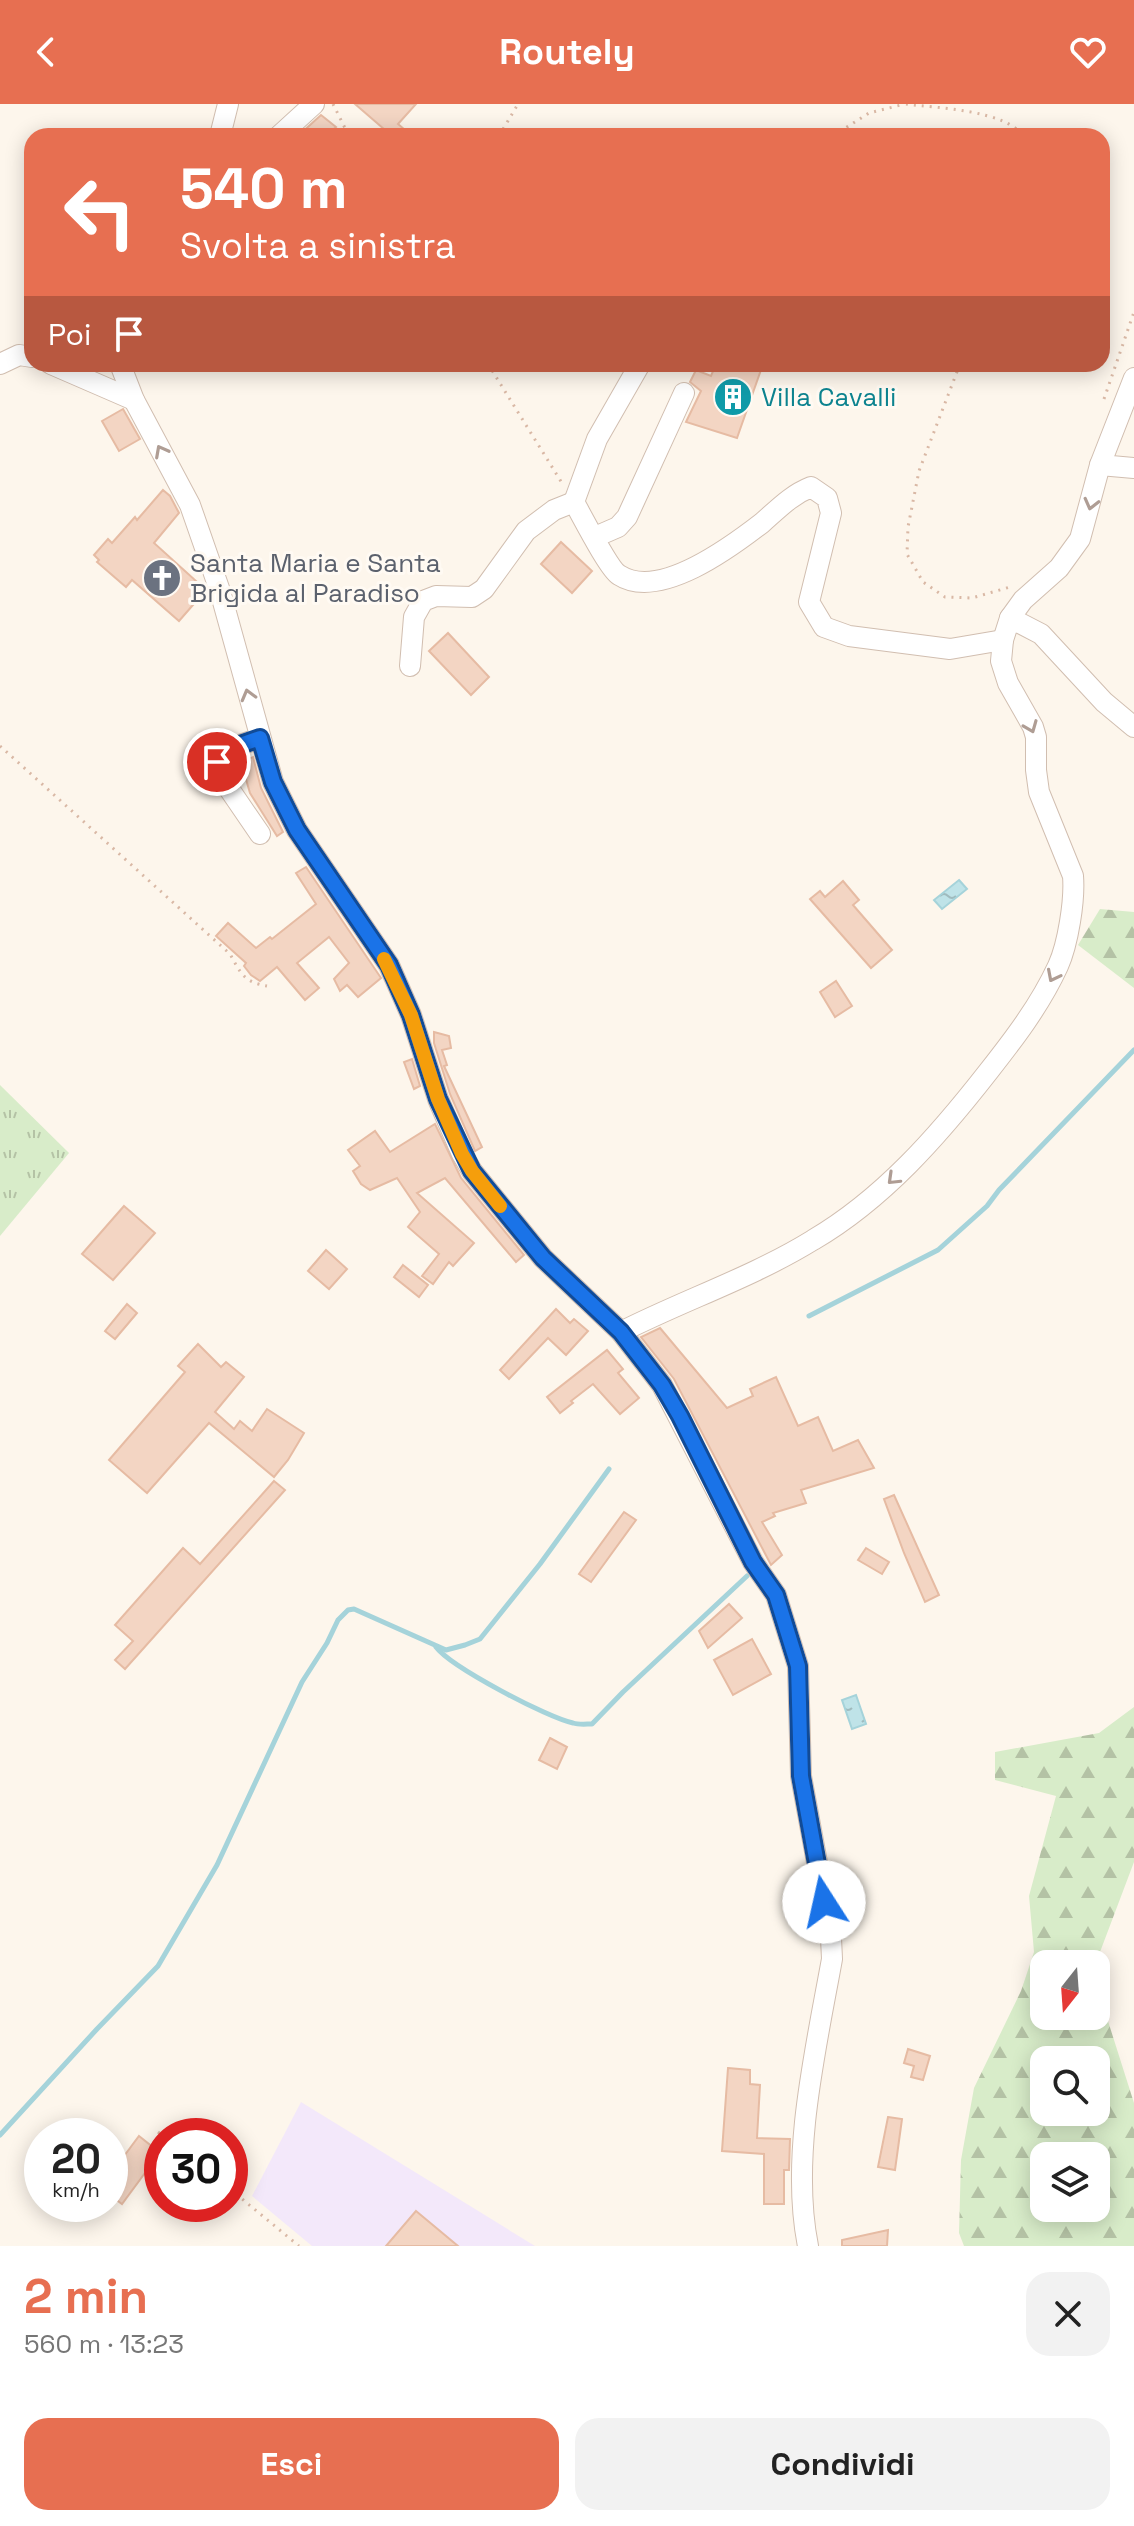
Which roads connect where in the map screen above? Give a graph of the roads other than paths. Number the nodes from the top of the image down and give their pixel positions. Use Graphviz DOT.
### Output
graph roads {
  1 [pos="228,104"];
  2 [pos="314,104"];
  3 [pos="222,128"];
  4 [pos="288,128"];
  5 [pos="24,356"];
  6 [pos="0,364"];
  7 [pos="69,372"];
  8 [pos="123,372"];
  9 [pos="635,372"];
  10 [pos="1134,378"];
  11 [pos="684,393"];
  12 [pos="134,400"];
  13 [pos="1100,465"];
  14 [pos="1134,468"];
  15 [pos="574,502"];
  16 [pos="595,537"];
  17 [pos="1010,618"];
  18 [pos="1003,640"];
  19 [pos="410,666"];
  20 [pos="1134,727"];
  21 [pos="260,738"];
  22 [pos="260,834"];
  23 [pos="621,1332"];
  24 [pos="808,2246"];
  1 -- 3 [label="street"];
  2 -- 4 [label="street"];
  5 -- 6 [label="street"];
  7 -- 12 [label="street"];
  8 -- 12 [label="street"];
  9 -- 15 [label="street"];
  10 -- 13 [label="street"];
  11 -- 16 [label="street"];
  21 -- 12 [label="street, one-way"];
  13 -- 14 [label="street"];
  13 -- 17 [label="street, one-way"];
  15 -- 16 [label="street"];
  15 -- 19 [label="street"];
  16 -- 18 [label="street"];
  17 -- 18 [label="street"];
  17 -- 20 [label="street"];
  18 -- 23 [label="street, one-way"];
  21 -- 22 [label="street"];
  21 -- 23 [label="street"];
  23 -- 24 [label="street"];
}
